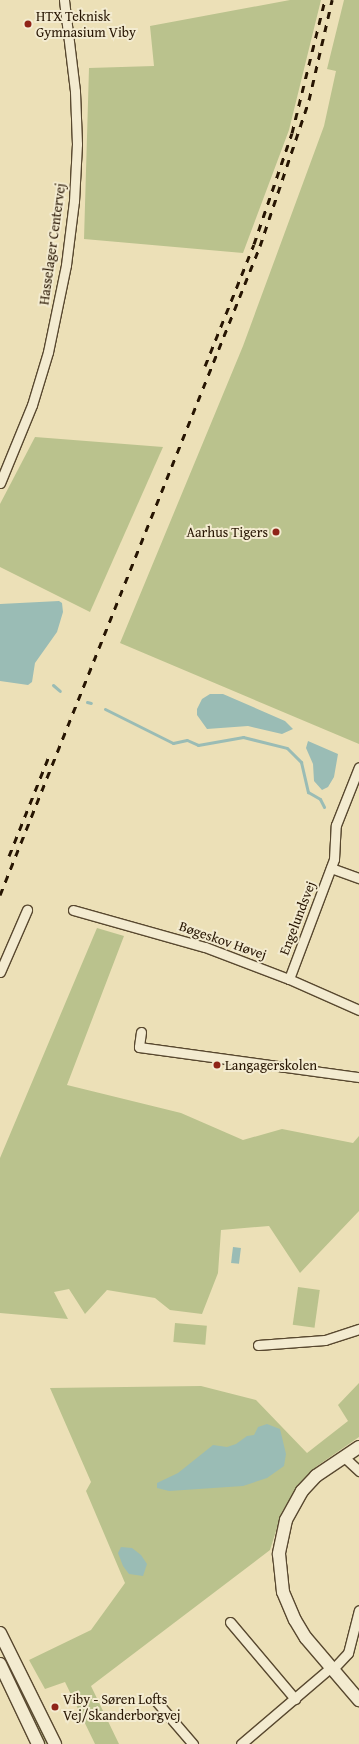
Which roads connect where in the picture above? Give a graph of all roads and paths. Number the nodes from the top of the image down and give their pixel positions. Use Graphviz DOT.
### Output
graph roads {
  1 [pos="64,0"];
  2 [pos="0,483"];
  3 [pos="359,767"];
  4 [pos="331,868"];
  5 [pos="359,878"];
  6 [pos="27,910"];
  7 [pos="73,910"];
  8 [pos="0,972"];
  9 [pos="289,979"];
  10 [pos="359,1010"];
  11 [pos="141,1032"];
  12 [pos="358,1074"];
  13 [pos="359,1329"];
  14 [pos="258,1345"];
  15 [pos="359,1446"];
  16 [pos="344,1457"];
  17 [pos="359,1471"];
  18 [pos="359,1610"];
  19 [pos="230,1622"];
  20 [pos="0,1633"];
  21 [pos="0,1664"];
  22 [pos="332,1668"];
  23 [pos="295,1699"];
  24 [pos="359,1700"];
  25 [pos="156,1701"];
  26 [pos="38,1744"];
  27 [pos="55,1744"];
  28 [pos="193,1744"];
  29 [pos="241,1744"];
  1 -- 2 [label="street, Hasselager Centervej"];
  3 -- 4 [label="street, Engelundsvej"];
  4 -- 5 [label="street, Engelundsvej"];
  4 -- 9 [label="street, Engelundsvej"];
  6 -- 8 [label="street"];
  7 -- 9 [label="street, Bøgeskov Høvej"];
  9 -- 10 [label="street, Bøgeskov Høvej"];
  11 -- 12 [label="street"];
  13 -- 14 [label="street"];
  15 -- 16 [label="street"];
  16 -- 17 [label="street"];
  16 -- 22 [label="street"];
  18 -- 22 [label="street"];
  19 -- 23 [label="street"];
  20 -- 27 [label="street"];
  21 -- 26 [label="street"];
  22 -- 23 [label="street"];
  22 -- 24 [label="street"];
  23 -- 29 [label="street"];
  25 -- 28 [label="street"];
}
